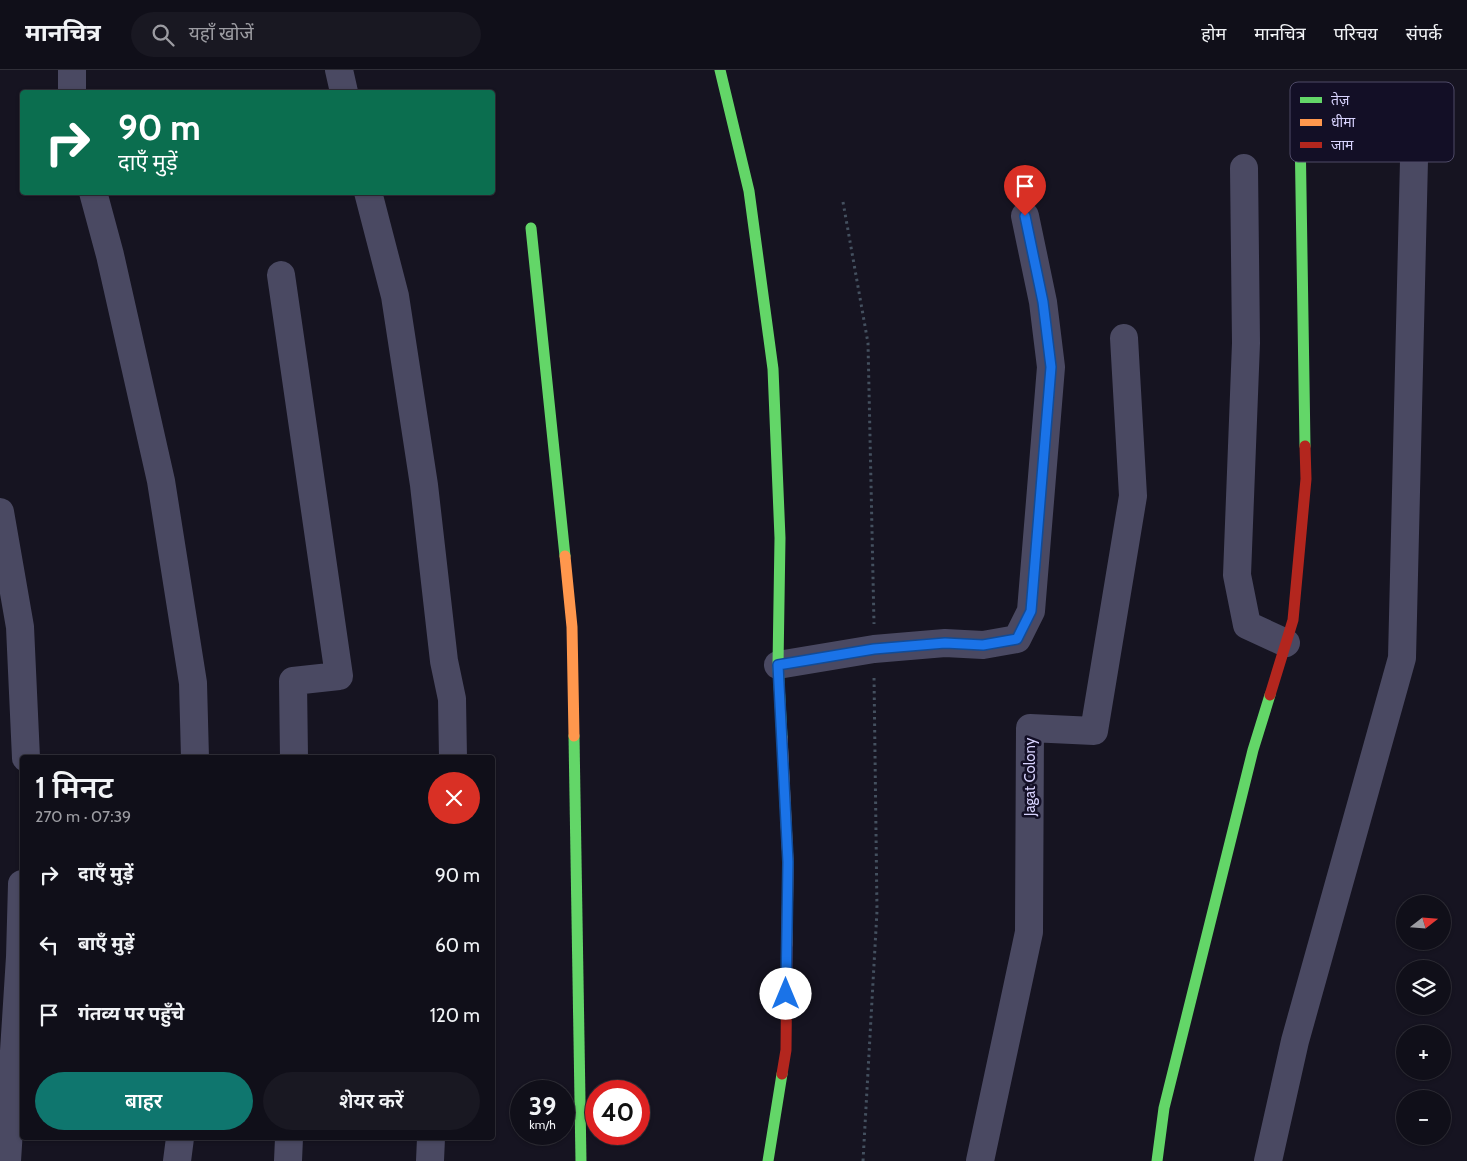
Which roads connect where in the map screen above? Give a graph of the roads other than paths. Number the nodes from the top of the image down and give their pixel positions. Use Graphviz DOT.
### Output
graph roads {
  1 [pos="72,70"];
  2 [pos="339,70"];
  3 [pos="720,70"];
  4 [pos="72,90"];
  5 [pos="344,90"];
  6 [pos="1301,162"];
  7 [pos="1414,162"];
  8 [pos="1244,168"];
  9 [pos="93,195"];
  10 [pos="369,195"];
  11 [pos="1025,216"];
  12 [pos="531,228"];
  13 [pos="281,275"];
  14 [pos="1124,338"];
  15 [pos="0,512"];
  16 [pos="1286,643"];
  17 [pos="778,665"];
  18 [pos="26,755"];
  19 [pos="195,755"];
  20 [pos="294,755"];
  21 [pos="453,755"];
  22 [pos="20,957"];
  23 [pos="180,1140"];
  24 [pos="289,1140"];
  25 [pos="431,1140"];
  26 [pos="7,1161"];
  27 [pos="177,1161"];
  28 [pos="288,1161"];
  29 [pos="430,1161"];
  30 [pos="581,1161"];
  31 [pos="768,1161"];
  32 [pos="980,1161"];
  33 [pos="1157,1161"];
  34 [pos="1268,1161"];
  1 -- 4 [label="street"];
  2 -- 5 [label="street"];
  3 -- 17 [label="street"];
  6 -- 16 [label="street"];
  7 -- 34 [label="street"];
  8 -- 16 [label="street"];
  9 -- 19 [label="street"];
  10 -- 21 [label="street"];
  11 -- 17 [label="street"];
  12 -- 30 [label="street"];
  13 -- 20 [label="street"];
  14 -- 32 [label="street, Jagat Colony"];
  15 -- 18 [label="street"];
  16 -- 33 [label="street"];
  17 -- 31 [label="street"];
  22 -- 26 [label="street"];
  23 -- 27 [label="street"];
  24 -- 28 [label="street"];
  25 -- 29 [label="street"];
}
